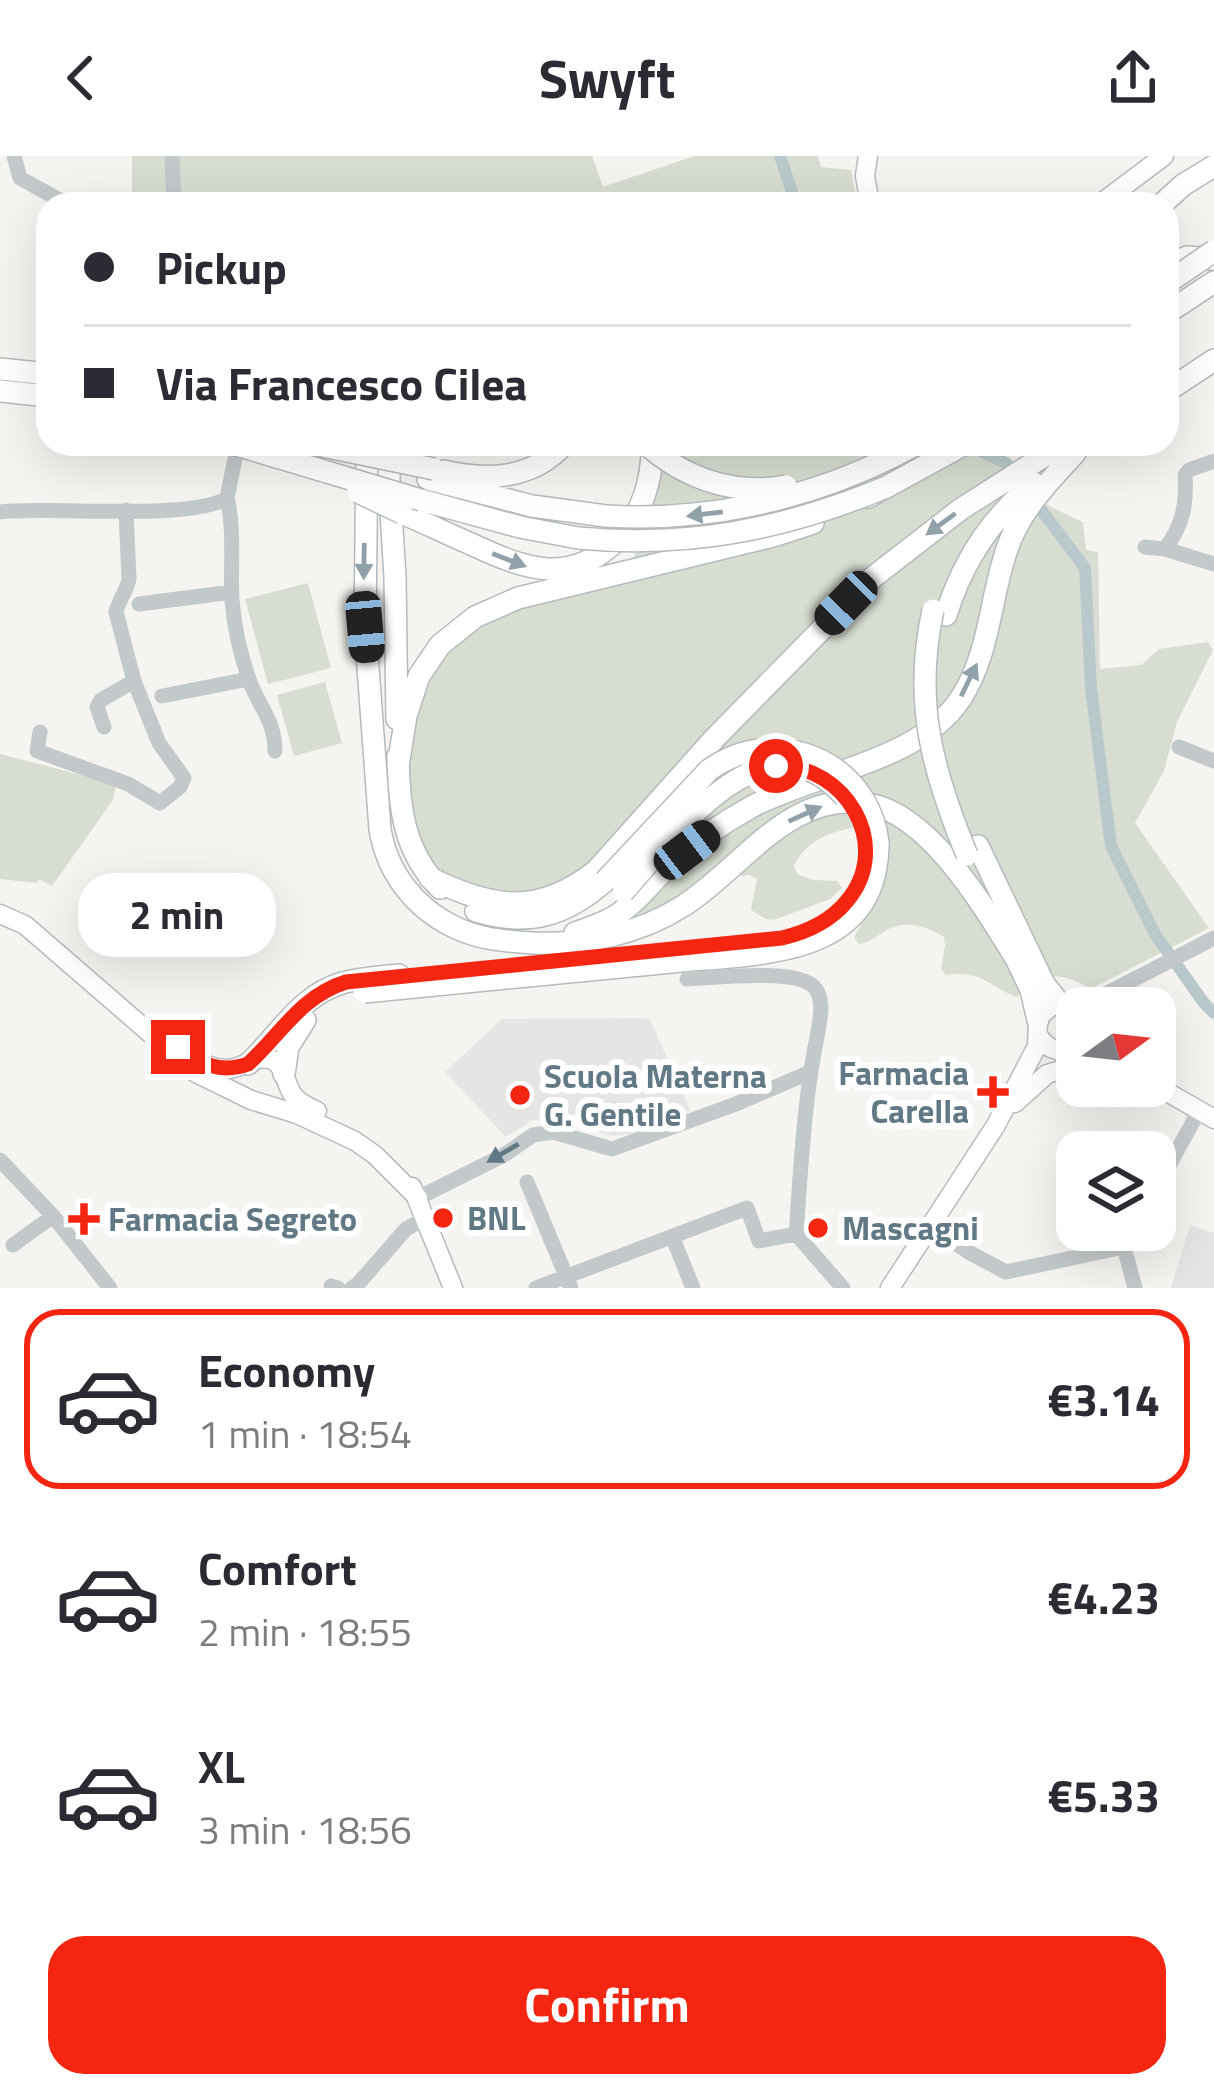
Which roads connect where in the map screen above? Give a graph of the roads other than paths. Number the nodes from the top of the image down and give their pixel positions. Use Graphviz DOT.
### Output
graph roads {
  1 [pos="14,156"];
  2 [pos="172,156"];
  3 [pos="868,156"];
  4 [pos="1164,156"];
  5 [pos="1209,168"];
  6 [pos="45,192"];
  7 [pos="174,192"];
  8 [pos="868,192"];
  9 [pos="1116,192"];
  10 [pos="1174,192"];
  11 [pos="1214,255"];
  12 [pos="1179,260"];
  13 [pos="1179,276"];
  14 [pos="1214,282"];
  15 [pos="1179,306"];
  16 [pos="1214,360"];
  17 [pos="0,369"];
  18 [pos="36,373"];
  19 [pos="1179,384"];
  20 [pos="0,392"];
  21 [pos="36,395"];
  22 [pos="234,456"];
  23 [pos="276,456"];
  24 [pos="340,456"];
  25 [pos="367,456"];
  26 [pos="390,456"];
  27 [pos="550,456"];
  28 [pos="648,456"];
  29 [pos="663,456"];
  30 [pos="892,456"];
  31 [pos="894,456"];
  32 [pos="943,456"];
  33 [pos="1051,456"];
  34 [pos="1066,456"];
  35 [pos="1068,456"];
  36 [pos="1040,460"];
  37 [pos="1214,461"];
  38 [pos="884,488"];
  39 [pos="421,490"];
  40 [pos="227,498"];
  41 [pos="126,510"];
  42 [pos="0,512"];
  43 [pos="1144,547"];
  44 [pos="1165,549"];
  45 [pos="1214,564"];
  46 [pos="232,592"];
  47 [pos="139,604"];
  48 [pos="249,679"];
  49 [pos="134,681"];
  50 [pos="162,696"];
  51 [pos="104,727"];
  52 [pos="40,732"];
  53 [pos="1179,747"];
  54 [pos="275,751"];
  55 [pos="1214,760"];
  56 [pos="398,766"];
  57 [pos="614,886"];
  58 [pos="0,914"];
  59 [pos="1214,938"];
  60 [pos="521,942"];
  61 [pos="1214,948"];
  62 [pos="1017,960"];
  63 [pos="677,963"];
  64 [pos="1119,987"];
  65 [pos="1139,987"];
  66 [pos="1056,995"];
  67 [pos="1056,1008"];
  68 [pos="151,1031"];
  69 [pos="1036,1037"];
  70 [pos="282,1041"];
  71 [pos="1056,1050"];
  72 [pos="248,1064"];
  73 [pos="1056,1071"];
  74 [pos="808,1073"];
  75 [pos="284,1074"];
  76 [pos="1176,1097"];
  77 [pos="268,1104"];
  78 [pos="1207,1114"];
  79 [pos="996,1125"];
  80 [pos="1176,1160"];
  81 [pos="4,1172"];
  82 [pos="527,1182"];
  83 [pos="418,1198"];
  84 [pos="53,1216"];
  85 [pos="426,1218"];
  86 [pos="931,1227"];
  87 [pos="796,1234"];
  88 [pos="672,1236"];
  89 [pos="13,1245"];
  90 [pos="1105,1251"];
  91 [pos="1125,1251"];
  92 [pos="569,1282"];
  93 [pos="110,1288"];
  94 [pos="352,1288"];
  95 [pos="453,1288"];
  96 [pos="536,1288"];
  97 [pos="693,1288"];
  98 [pos="843,1288"];
  99 [pos="890,1288"];
  100 [pos="1135,1288"];
  1 -- 6 [label="street"];
  2 -- 7 [label="street"];
  3 -- 8 [label="main road"];
  4 -- 9 [label="main road"];
  5 -- 10 [label="highway"];
  11 -- 12 [label="highway, bridge"];
  11 -- 13 [label="highway, bridge"];
  14 -- 15 [label="highway"];
  16 -- 19 [label="highway"];
  17 -- 18 [label="highway"];
  20 -- 21 [label="highway"];
  22 -- 40 [label="street"];
  23 -- 39 [label="highway, bridge"];
  24 -- 39 [label="highway, bridge"];
  25 -- 60 [label="highway, one-way"];
  26 -- 56 [label="highway"];
  27 -- 39 [label="highway"];
  39 -- 28 [label="highway, one-way"];
  29 -- 30 [label="highway, bridge"];
  31 -- 39 [label="highway, one-way, bridge"];
  32 -- 38 [label="highway"];
  33 -- 36 [label="highway"];
  34 -- 66 [label="highway"];
  57 -- 35 [label="highway, one-way, bridge"];
  36 -- 57 [label="highway, one-way"];
  36 -- 62 [label="highway, bridge"];
  37 -- 44 [label="street"];
  38 -- 39 [label="highway, bridge"];
  38 -- 56 [label="highway, bridge"];
  40 -- 41 [label="street"];
  40 -- 46 [label="street"];
  41 -- 42 [label="street"];
  41 -- 49 [label="street"];
  43 -- 44 [label="street"];
  44 -- 45 [label="street"];
  46 -- 47 [label="street"];
  46 -- 48 [label="street"];
  48 -- 50 [label="street"];
  48 -- 54 [label="street"];
  49 -- 51 [label="street"];
  49 -- 52 [label="street"];
  53 -- 55 [label="street"];
  56 -- 57 [label="highway"];
  57 -- 60 [label="highway"];
  57 -- 63 [label="highway, bridge"];
  58 -- 68 [label="main road"];
  59 -- 64 [label="street"];
  60 -- 62 [label="highway, one-way, bridge"];
  61 -- 65 [label="street"];
  62 -- 69 [label="highway"];
  63 -- 70 [label="highway, bridge"];
  63 -- 74 [label="street"];
  67 -- 69 [label="main road"];
  68 -- 72 [label="main road"];
  68 -- 77 [label="main road"];
  69 -- 71 [label="main road"];
  69 -- 79 [label="main road"];
  70 -- 72 [label="highway"];
  70 -- 75 [label="highway"];
  72 -- 75 [label="main road"];
  73 -- 79 [label="main road"];
  74 -- 83 [label="street, one-way"];
  74 -- 87 [label="street"];
  75 -- 77 [label="main road"];
  75 -- 83 [label="main road"];
  76 -- 78 [label="main road"];
  77 -- 83 [label="main road"];
  78 -- 80 [label="street"];
  79 -- 86 [label="main road"];
  81 -- 84 [label="street"];
  82 -- 92 [label="street"];
  83 -- 85 [label="main road"];
  84 -- 89 [label="street"];
  84 -- 93 [label="street"];
  85 -- 94 [label="street"];
  85 -- 95 [label="main road"];
  86 -- 90 [label="street"];
  86 -- 99 [label="main road"];
  87 -- 88 [label="street"];
  87 -- 98 [label="street"];
  88 -- 92 [label="street"];
  88 -- 97 [label="street"];
  91 -- 100 [label="street"];
  92 -- 96 [label="street"];
}
